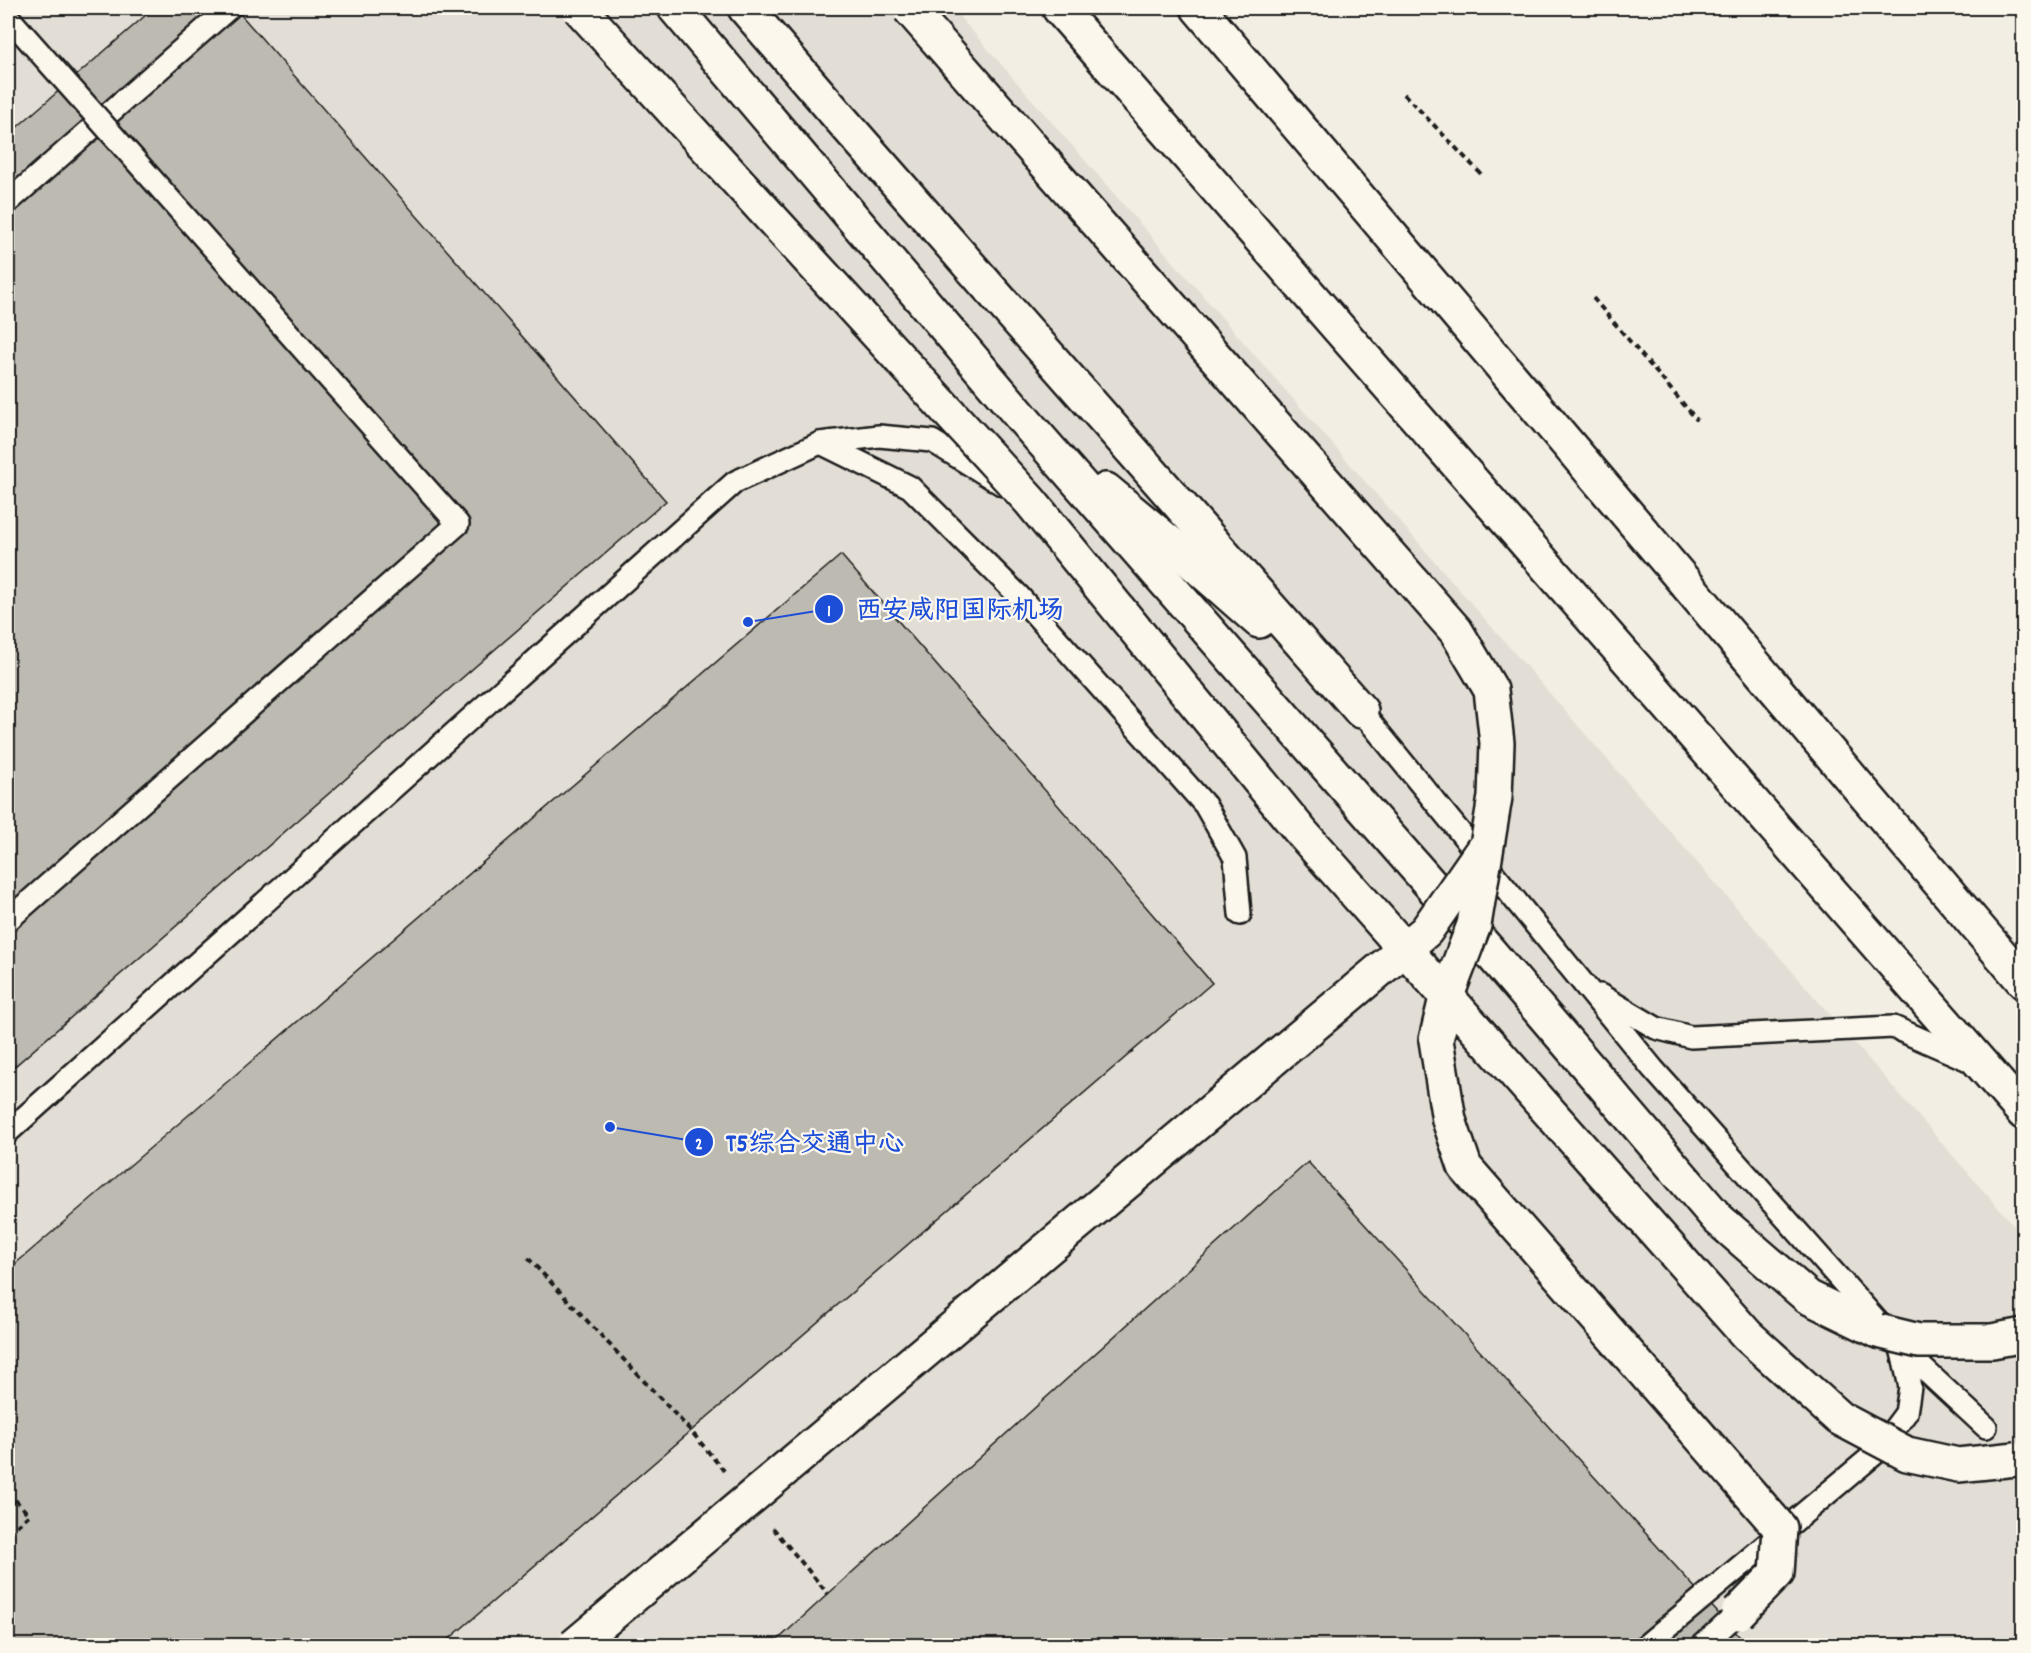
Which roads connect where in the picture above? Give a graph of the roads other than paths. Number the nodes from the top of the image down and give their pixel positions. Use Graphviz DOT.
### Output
graph roads {
  1 [pos="230,8"];
  2 [pos="579,8"];
  3 [pos="675,8"];
  4 [pos="745,8"];
  5 [pos="909,8"];
  6 [pos="1059,8"];
  7 [pos="1198,8"];
  8 [pos="8,19"];
  9 [pos="8,202"];
  10 [pos="1029,426"];
  11 [pos="820,443"];
  12 [pos="1030,501"];
  13 [pos="1361,711"];
  14 [pos="1489,840"];
  15 [pos="1240,914"];
  16 [pos="8,920"];
  17 [pos="2024,982"];
  18 [pos="1586,987"];
  19 [pos="1982,1066"];
  20 [pos="2024,1113"];
  21 [pos="8,1132"];
  22 [pos="2024,1335"];
  23 [pos="1901,1348"];
  24 [pos="1986,1427"];
  25 [pos="2024,1457"];
  26 [pos="1738,1613"];
  27 [pos="574,1646"];
  28 [pos="1645,1646"];
  29 [pos="1702,1646"];
  1 -- 9 [label="lane"];
  2 -- 12 [label="street, bridge"];
  3 -- 10 [label="street"];
  4 -- 13 [label="street"];
  5 -- 14 [label="street, bridge"];
  6 -- 19 [label="street"];
  7 -- 17 [label="street"];
  8 -- 16 [label="lane, bridge"];
  10 -- 13 [label="street"];
  10 -- 22 [label="street, bridge"];
  11 -- 12 [label="lane"];
  11 -- 15 [label="lane"];
  11 -- 21 [label="lane"];
  12 -- 25 [label="street, bridge"];
  13 -- 18 [label="lane"];
  14 -- 26 [label="street, bridge"];
  14 -- 27 [label="street, bridge"];
  18 -- 19 [label="lane"];
  18 -- 23 [label="lane"];
  19 -- 20 [label="street"];
  23 -- 24 [label="lane"];
  23 -- 28 [label="lane"];
  26 -- 29 [label="lane"];
}
